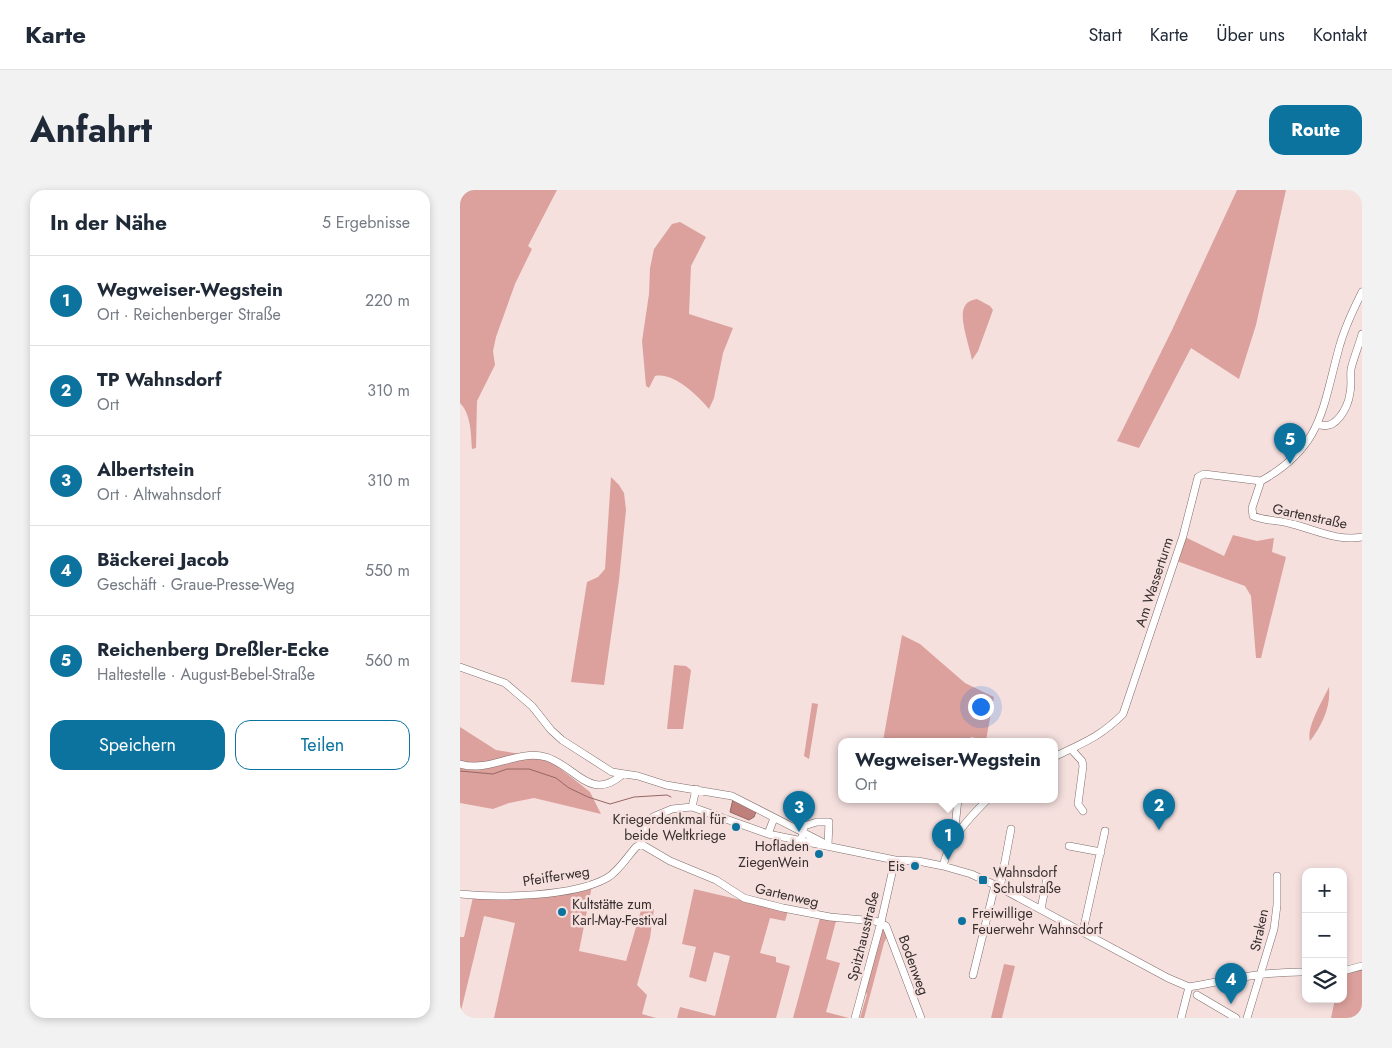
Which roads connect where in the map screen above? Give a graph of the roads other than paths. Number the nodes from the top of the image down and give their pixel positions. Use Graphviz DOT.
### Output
graph roads {
  1 [pos="1362,292"];
  2 [pos="1362,334"];
  3 [pos="1318,424"];
  4 [pos="1261,480"];
  5 [pos="1362,537"];
  6 [pos="460,667"];
  7 [pos="1071,749"];
  8 [pos="1058,755"];
  9 [pos="460,764"];
  10 [pos="623,774"];
  11 [pos="696,789"];
  12 [pos="958,803"];
  13 [pos="984,803"];
  14 [pos="692,807"];
  15 [pos="1083,811"];
  16 [pos="774,818"];
  17 [pos="1010,829"];
  18 [pos="1105,831"];
  19 [pos="803,832"];
  20 [pos="768,834"];
  21 [pos="954,837"];
  22 [pos="800,841"];
  23 [pos="641,844"];
  24 [pos="828,845"];
  25 [pos="1069,846"];
  26 [pos="1101,852"];
  27 [pos="895,860"];
  28 [pos="943,866"];
  29 [pos="1048,873"];
  30 [pos="1277,876"];
  31 [pos="997,887"];
  32 [pos="460,894"];
  33 [pos="1041,909"];
  34 [pos="881,922"];
  35 [pos="1083,931"];
  36 [pos="1362,966"];
  37 [pos="1347,970"];
  38 [pos="1302,972"];
  39 [pos="973,974"];
  40 [pos="1260,974"];
  41 [pos="1189,987"];
  42 [pos="1197,995"];
  43 [pos="855,1018"];
  44 [pos="920,1018"];
  45 [pos="1181,1018"];
  46 [pos="1236,1018"];
  47 [pos="1247,1018"];
  1 -- 3 [label="street"];
  2 -- 3 [label="street"];
  3 -- 4 [label="street"];
  4 -- 5 [label="street, Gartenstraße"];
  4 -- 7 [label="street, Am Wasserturm"];
  6 -- 10 [label="street"];
  7 -- 8 [label="street"];
  7 -- 15 [label="street"];
  9 -- 10 [label="street"];
  10 -- 11 [label="street"];
  11 -- 14 [label="street"];
  11 -- 16 [label="street"];
  12 -- 21 [label="street"];
  13 -- 21 [label="street"];
  14 -- 20 [label="street"];
  14 -- 23 [label="street"];
  16 -- 19 [label="street"];
  16 -- 20 [label="street"];
  17 -- 31 [label="street"];
  18 -- 26 [label="street"];
  19 -- 22 [label="street"];
  19 -- 24 [label="street"];
  19 -- 24 [label="street"];
  20 -- 22 [label="street"];
  21 -- 28 [label="street"];
  22 -- 24 [label="street"];
  23 -- 32 [label="street, Pfeifferweg"];
  23 -- 34 [label="street, Gartenweg"];
  24 -- 27 [label="street"];
  25 -- 26 [label="street"];
  26 -- 35 [label="street"];
  27 -- 28 [label="street"];
  27 -- 34 [label="street, Spitzhausstraße"];
  28 -- 31 [label="street"];
  29 -- 33 [label="street"];
  30 -- 40 [label="street, Straken"];
  31 -- 33 [label="street"];
  31 -- 39 [label="street"];
  33 -- 35 [label="street"];
  34 -- 43 [label="street, Spitzhausstraße"];
  34 -- 44 [label="street, Bodenweg"];
  35 -- 41 [label="street"];
  36 -- 37 [label="street"];
  38 -- 40 [label="street"];
  40 -- 41 [label="street"];
  40 -- 47 [label="street, Straken"];
  41 -- 45 [label="street"];
  42 -- 46 [label="street"];
}
